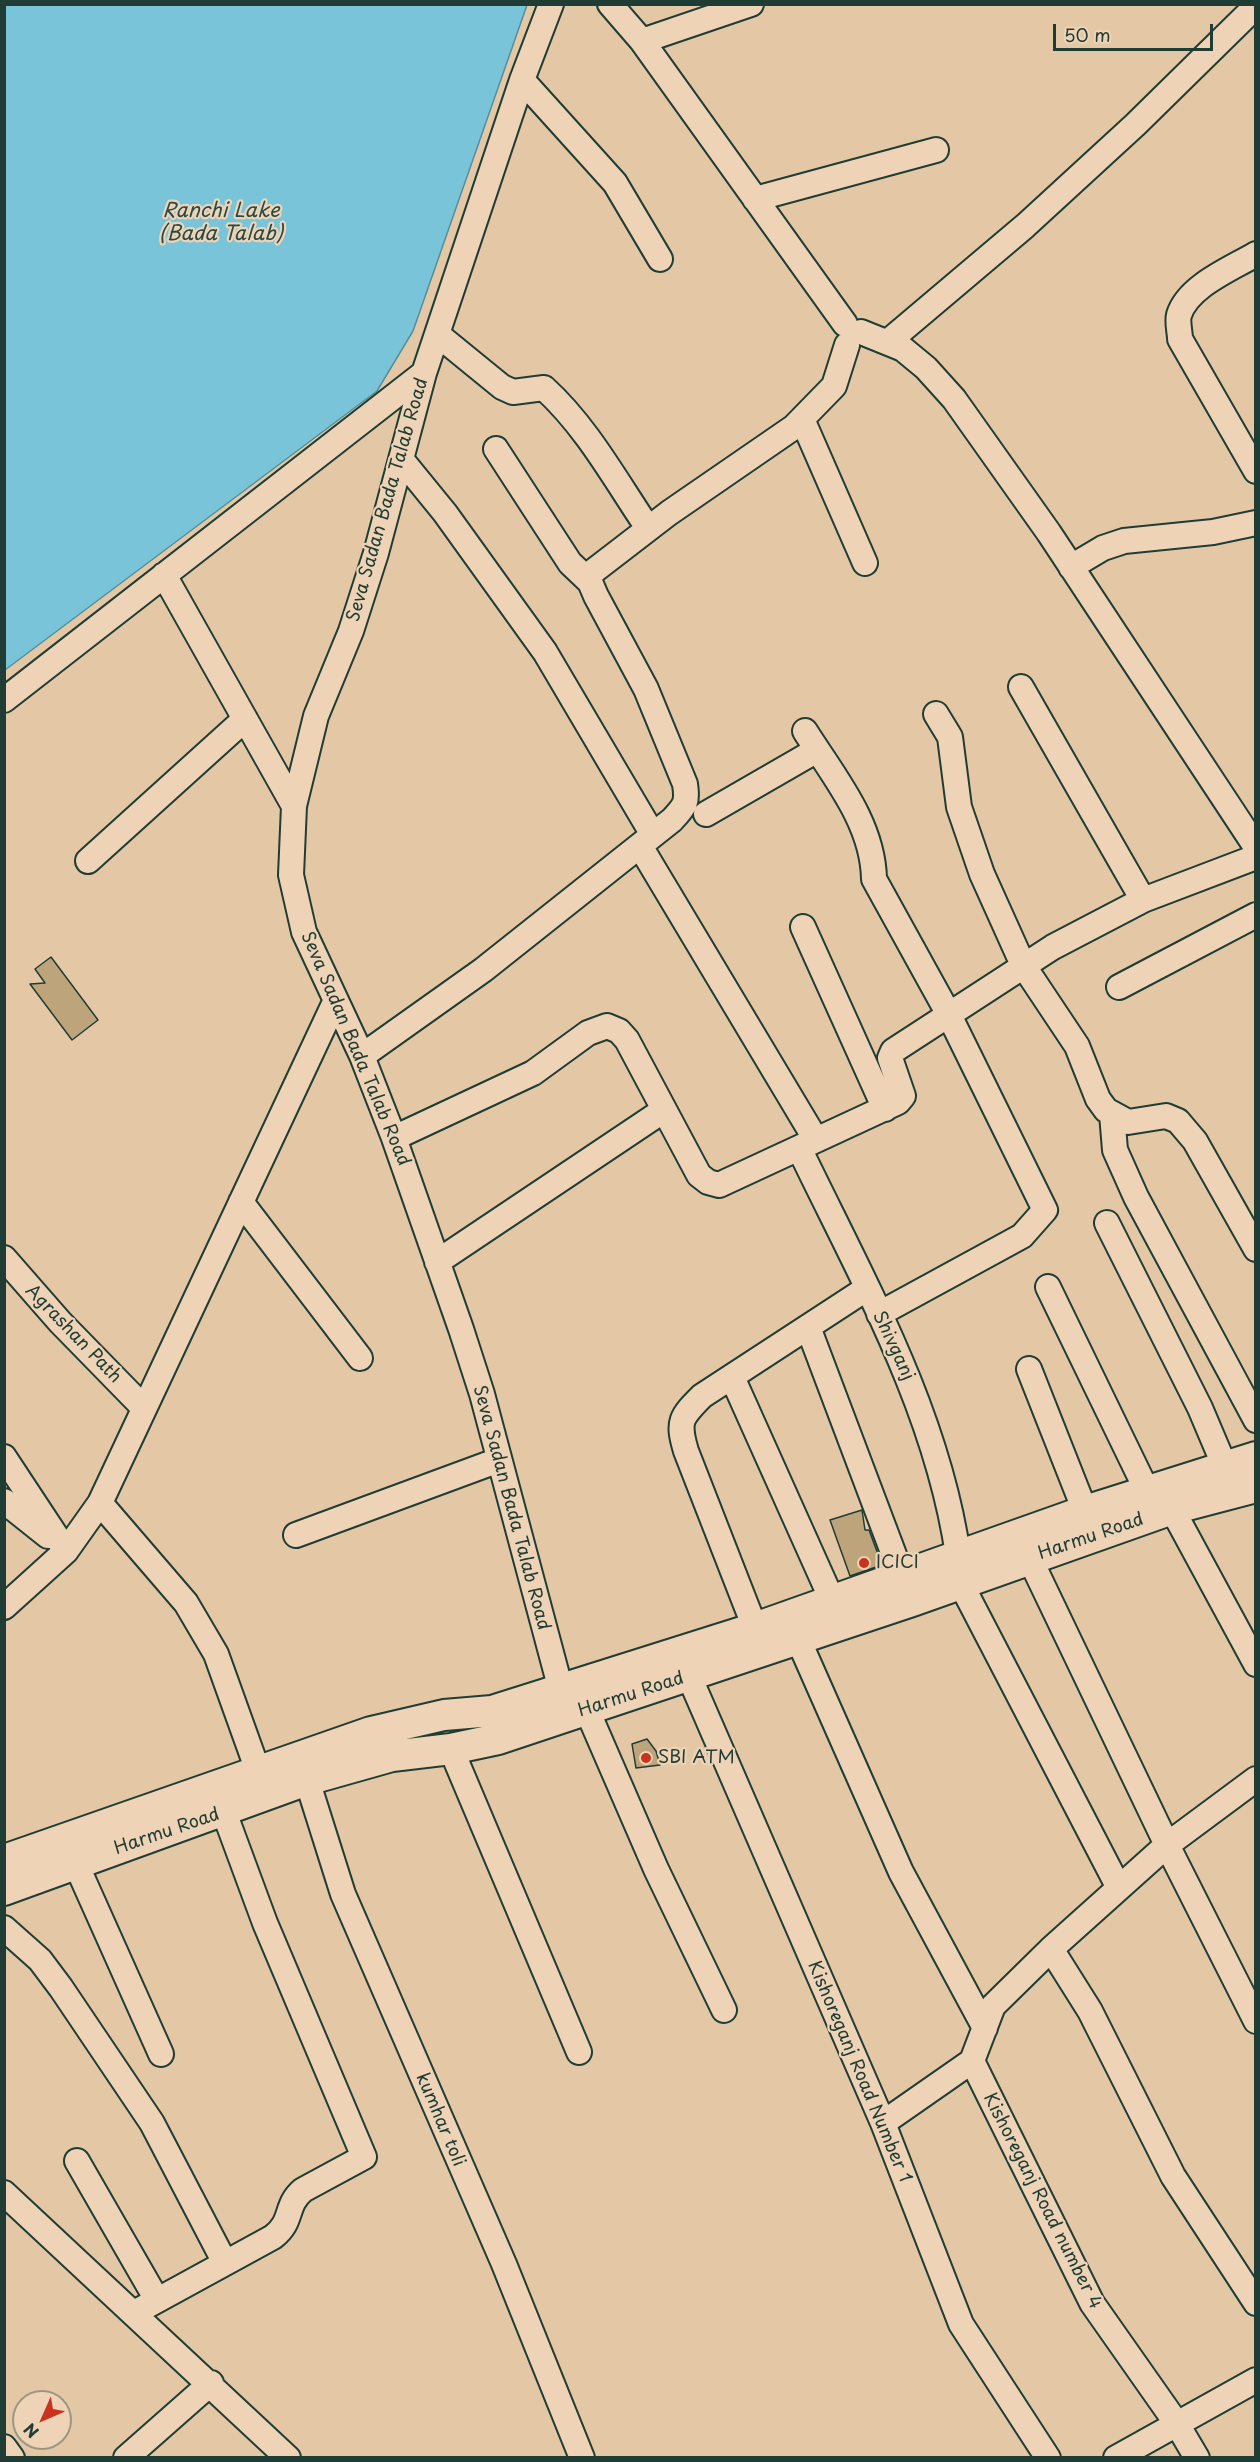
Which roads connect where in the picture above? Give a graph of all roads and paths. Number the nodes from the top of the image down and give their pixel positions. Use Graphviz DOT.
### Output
graph roads {
  1 [pos="551,4"];
  2 [pos="609,4"];
  3 [pos="751,4"];
  4 [pos="1244,10"];
  5 [pos="642,41"];
  6 [pos="522,80"];
  7 [pos="936,150"];
  8 [pos="756,199"];
  9 [pos="1256,254"];
  10 [pos="660,259"];
  11 [pos="437,334"];
  12 [pos="851,334"];
  13 [pos="889,341"];
  14 [pos="424,373"];
  15 [pos="802,419"];
  16 [pos="496,449"];
  17 [pos="401,459"];
  18 [pos="1256,471"];
  19 [pos="1256,523"];
  20 [pos="648,528"];
  21 [pos="865,563"];
  22 [pos="1071,567"];
  23 [pos="164,575"];
  24 [pos="590,582"];
  25 [pos="1022,687"];
  26 [pos="4,700"];
  27 [pos="936,714"];
  28 [pos="244,719"];
  29 [pos="294,806"];
  30 [pos="706,813"];
  31 [pos="647,840"];
  32 [pos="1256,847"];
  33 [pos="1256,857"];
  34 [pos="88,861"];
  35 [pos="1143,900"];
  36 [pos="1256,915"];
  37 [pos="802,927"];
  38 [pos="1023,965"];
  39 [pos="1119,987"];
  40 [pos="335,1002"];
  41 [pos="948,1013"];
  42 [pos="362,1056"];
  43 [pos="885,1108"];
  44 [pos="664,1110"];
  45 [pos="1112,1114"];
  46 [pos="394,1138"];
  47 [pos="807,1144"];
  48 [pos="241,1202"];
  49 [pos="1107,1223"];
  50 [pos="1256,1249"];
  51 [pos="4,1258"];
  52 [pos="437,1262"];
  53 [pos="1048,1287"];
  54 [pos="866,1289"];
  55 [pos="879,1314"];
  56 [pos="808,1328"];
  57 [pos="360,1358"];
  58 [pos="1029,1369"];
  59 [pos="732,1377"];
  60 [pos="144,1408"];
  61 [pos="1256,1420"];
  62 [pos="4,1456"];
  63 [pos="1256,1457"];
  64 [pos="499,1460"];
  65 [pos="1225,1467"];
  66 [pos="1256,1487"];
  67 [pos="1147,1491"];
  68 [pos="4,1501"];
  69 [pos="100,1503"];
  70 [pos="1172,1509"];
  71 [pos="1085,1511"];
  72 [pos="296,1536"];
  73 [pos="66,1551"];
  74 [pos="1030,1559"];
  75 [pos="960,1570"];
  76 [pos="902,1576"];
  77 [pos="832,1600"];
  78 [pos="4,1607"];
  79 [pos="755,1628"];
  80 [pos="798,1639"];
  81 [pos="1256,1664"];
  82 [pos="689,1676"];
  83 [pos="559,1688"];
  84 [pos="578,1713"];
  85 [pos="451,1749"];
  86 [pos="258,1772"];
  87 [pos="1256,1779"];
  88 [pos="307,1780"];
  89 [pos="224,1812"];
  90 [pos="1167,1845"];
  91 [pos="4,1860"];
  92 [pos="76,1864"];
  93 [pos="1119,1888"];
  94 [pos="4,1890"];
  95 [pos="4,1928"];
  96 [pos="1051,1949"];
  97 [pos="724,2010"];
  98 [pos="1256,2021"];
  99 [pos="985,2028"];
  100 [pos="579,2052"];
  101 [pos="161,2054"];
  102 [pos="972,2061"];
  103 [pos="883,2123"];
  104 [pos="77,2161"];
  105 [pos="4,2193"];
  106 [pos="225,2263"];
  107 [pos="158,2300"];
  108 [pos="1256,2303"];
  109 [pos="134,2313"];
  110 [pos="1256,2380"];
  111 [pos="211,2383"];
  112 [pos="1177,2424"];
  113 [pos="126,2457"];
  114 [pos="288,2457"];
  115 [pos="582,2457"];
  116 [pos="1048,2457"];
  117 [pos="1116,2457"];
  118 [pos="1197,2457"];
  1 -- 6 [label="street, Seva Sadan Bada Talab Road"];
  2 -- 5 [label="street"];
  3 -- 5 [label="street"];
  4 -- 13 [label="street"];
  5 -- 8 [label="street"];
  6 -- 10 [label="street"];
  6 -- 11 [label="street, Seva Sadan Bada Talab Road"];
  7 -- 8 [label="street"];
  8 -- 12 [label="street"];
  9 -- 18 [label="street"];
  11 -- 14 [label="street, Seva Sadan Bada Talab Road"];
  11 -- 20 [label="street"];
  12 -- 13 [label="street"];
  12 -- 15 [label="street"];
  13 -- 22 [label="street"];
  14 -- 17 [label="street, Seva Sadan Bada Talab Road"];
  14 -- 23 [label="street"];
  15 -- 20 [label="street"];
  15 -- 21 [label="street"];
  16 -- 24 [label="street"];
  17 -- 29 [label="street, Seva Sadan Bada Talab Road"];
  17 -- 31 [label="street, Shivganj"];
  19 -- 22 [label="street"];
  20 -- 24 [label="street"];
  22 -- 32 [label="street"];
  23 -- 26 [label="street"];
  23 -- 28 [label="street"];
  24 -- 31 [label="street"];
  25 -- 35 [label="street"];
  27 -- 38 [label="street"];
  28 -- 29 [label="street"];
  28 -- 34 [label="street"];
  29 -- 40 [label="street, Seva Sadan Bada Talab Road"];
  30 -- 41 [label="street"];
  31 -- 42 [label="street"];
  31 -- 47 [label="street, Shivganj"];
  33 -- 35 [label="street"];
  35 -- 38 [label="street"];
  36 -- 39 [label="street"];
  37 -- 43 [label="street"];
  38 -- 41 [label="street"];
  38 -- 45 [label="street"];
  40 -- 42 [label="street, Seva Sadan Bada Talab Road"];
  40 -- 48 [label="street"];
  41 -- 43 [label="street"];
  41 -- 55 [label="street"];
  42 -- 46 [label="street, Seva Sadan Bada Talab Road"];
  43 -- 47 [label="street"];
  44 -- 46 [label="street"];
  44 -- 47 [label="street"];
  44 -- 52 [label="street"];
  45 -- 50 [label="street"];
  45 -- 61 [label="street"];
  46 -- 52 [label="street, Seva Sadan Bada Talab Road"];
  47 -- 54 [label="street, Shivganj"];
  48 -- 57 [label="street"];
  48 -- 60 [label="street"];
  49 -- 65 [label="street"];
  51 -- 60 [label="street, Agrashan Path"];
  52 -- 64 [label="street, Seva Sadan Bada Talab Road"];
  53 -- 67 [label="street"];
  54 -- 55 [label="street, Shivganj"];
  54 -- 56 [label="street"];
  55 -- 75 [label="street, Shivganj"];
  56 -- 59 [label="street"];
  56 -- 76 [label="street"];
  58 -- 71 [label="street"];
  59 -- 77 [label="street"];
  59 -- 79 [label="street"];
  60 -- 69 [label="street"];
  62 -- 73 [label="street"];
  63 -- 65 [label="main road, Harmu Road"];
  64 -- 72 [label="street"];
  64 -- 83 [label="street, Seva Sadan Bada Talab Road"];
  65 -- 67 [label="main road, Harmu Road"];
  66 -- 70 [label="main road, Harmu Road"];
  67 -- 71 [label="main road, Harmu Road"];
  68 -- 73 [label="street"];
  69 -- 73 [label="street"];
  69 -- 86 [label="street"];
  70 -- 74 [label="main road, Harmu Road"];
  70 -- 81 [label="street"];
  71 -- 75 [label="main road, Harmu Road"];
  73 -- 78 [label="street"];
  74 -- 75 [label="main road, Harmu Road"];
  74 -- 90 [label="street"];
  75 -- 76 [label="main road, Harmu Road"];
  75 -- 80 [label="main road, Harmu Road"];
  75 -- 93 [label="street, Shivganj"];
  76 -- 77 [label="main road, Harmu Road"];
  77 -- 79 [label="main road, Harmu Road"];
  79 -- 83 [label="main road, Harmu Road"];
  80 -- 82 [label="main road, Harmu Road"];
  80 -- 99 [label="street"];
  82 -- 84 [label="main road, Harmu Road"];
  82 -- 103 [label="street, Kishoreganj Road Number 1"];
  83 -- 84 [label="street, Seva Sadan Bada Talab Road"];
  83 -- 86 [label="main road, Harmu Road"];
  84 -- 85 [label="main road, Harmu Road"];
  84 -- 97 [label="street, Seva Sadan Bada Talab Road"];
  85 -- 88 [label="main road, Harmu Road"];
  85 -- 100 [label="street"];
  86 -- 91 [label="main road, Harmu Road"];
  87 -- 90 [label="street"];
  88 -- 89 [label="main road, Harmu Road"];
  88 -- 115 [label="street, kumhar toli"];
  89 -- 92 [label="main road, Harmu Road"];
  89 -- 106 [label="street"];
  90 -- 93 [label="street"];
  90 -- 98 [label="street"];
  92 -- 94 [label="main road, Harmu Road"];
  92 -- 101 [label="street"];
  93 -- 96 [label="street"];
  95 -- 106 [label="street"];
  96 -- 99 [label="street"];
  96 -- 108 [label="street"];
  99 -- 102 [label="street"];
  102 -- 103 [label="street"];
  102 -- 112 [label="street, Kishoreganj Road number 4"];
  103 -- 116 [label="street, Kishoreganj Road Number 1"];
  104 -- 107 [label="street"];
  105 -- 109 [label="street"];
  106 -- 107 [label="street"];
  107 -- 109 [label="street"];
  109 -- 111 [label="street"];
  110 -- 112 [label="street"];
  111 -- 113 [label="street"];
  111 -- 114 [label="street"];
  112 -- 117 [label="street"];
  112 -- 118 [label="street, Kishoreganj Road number 4"];
}
